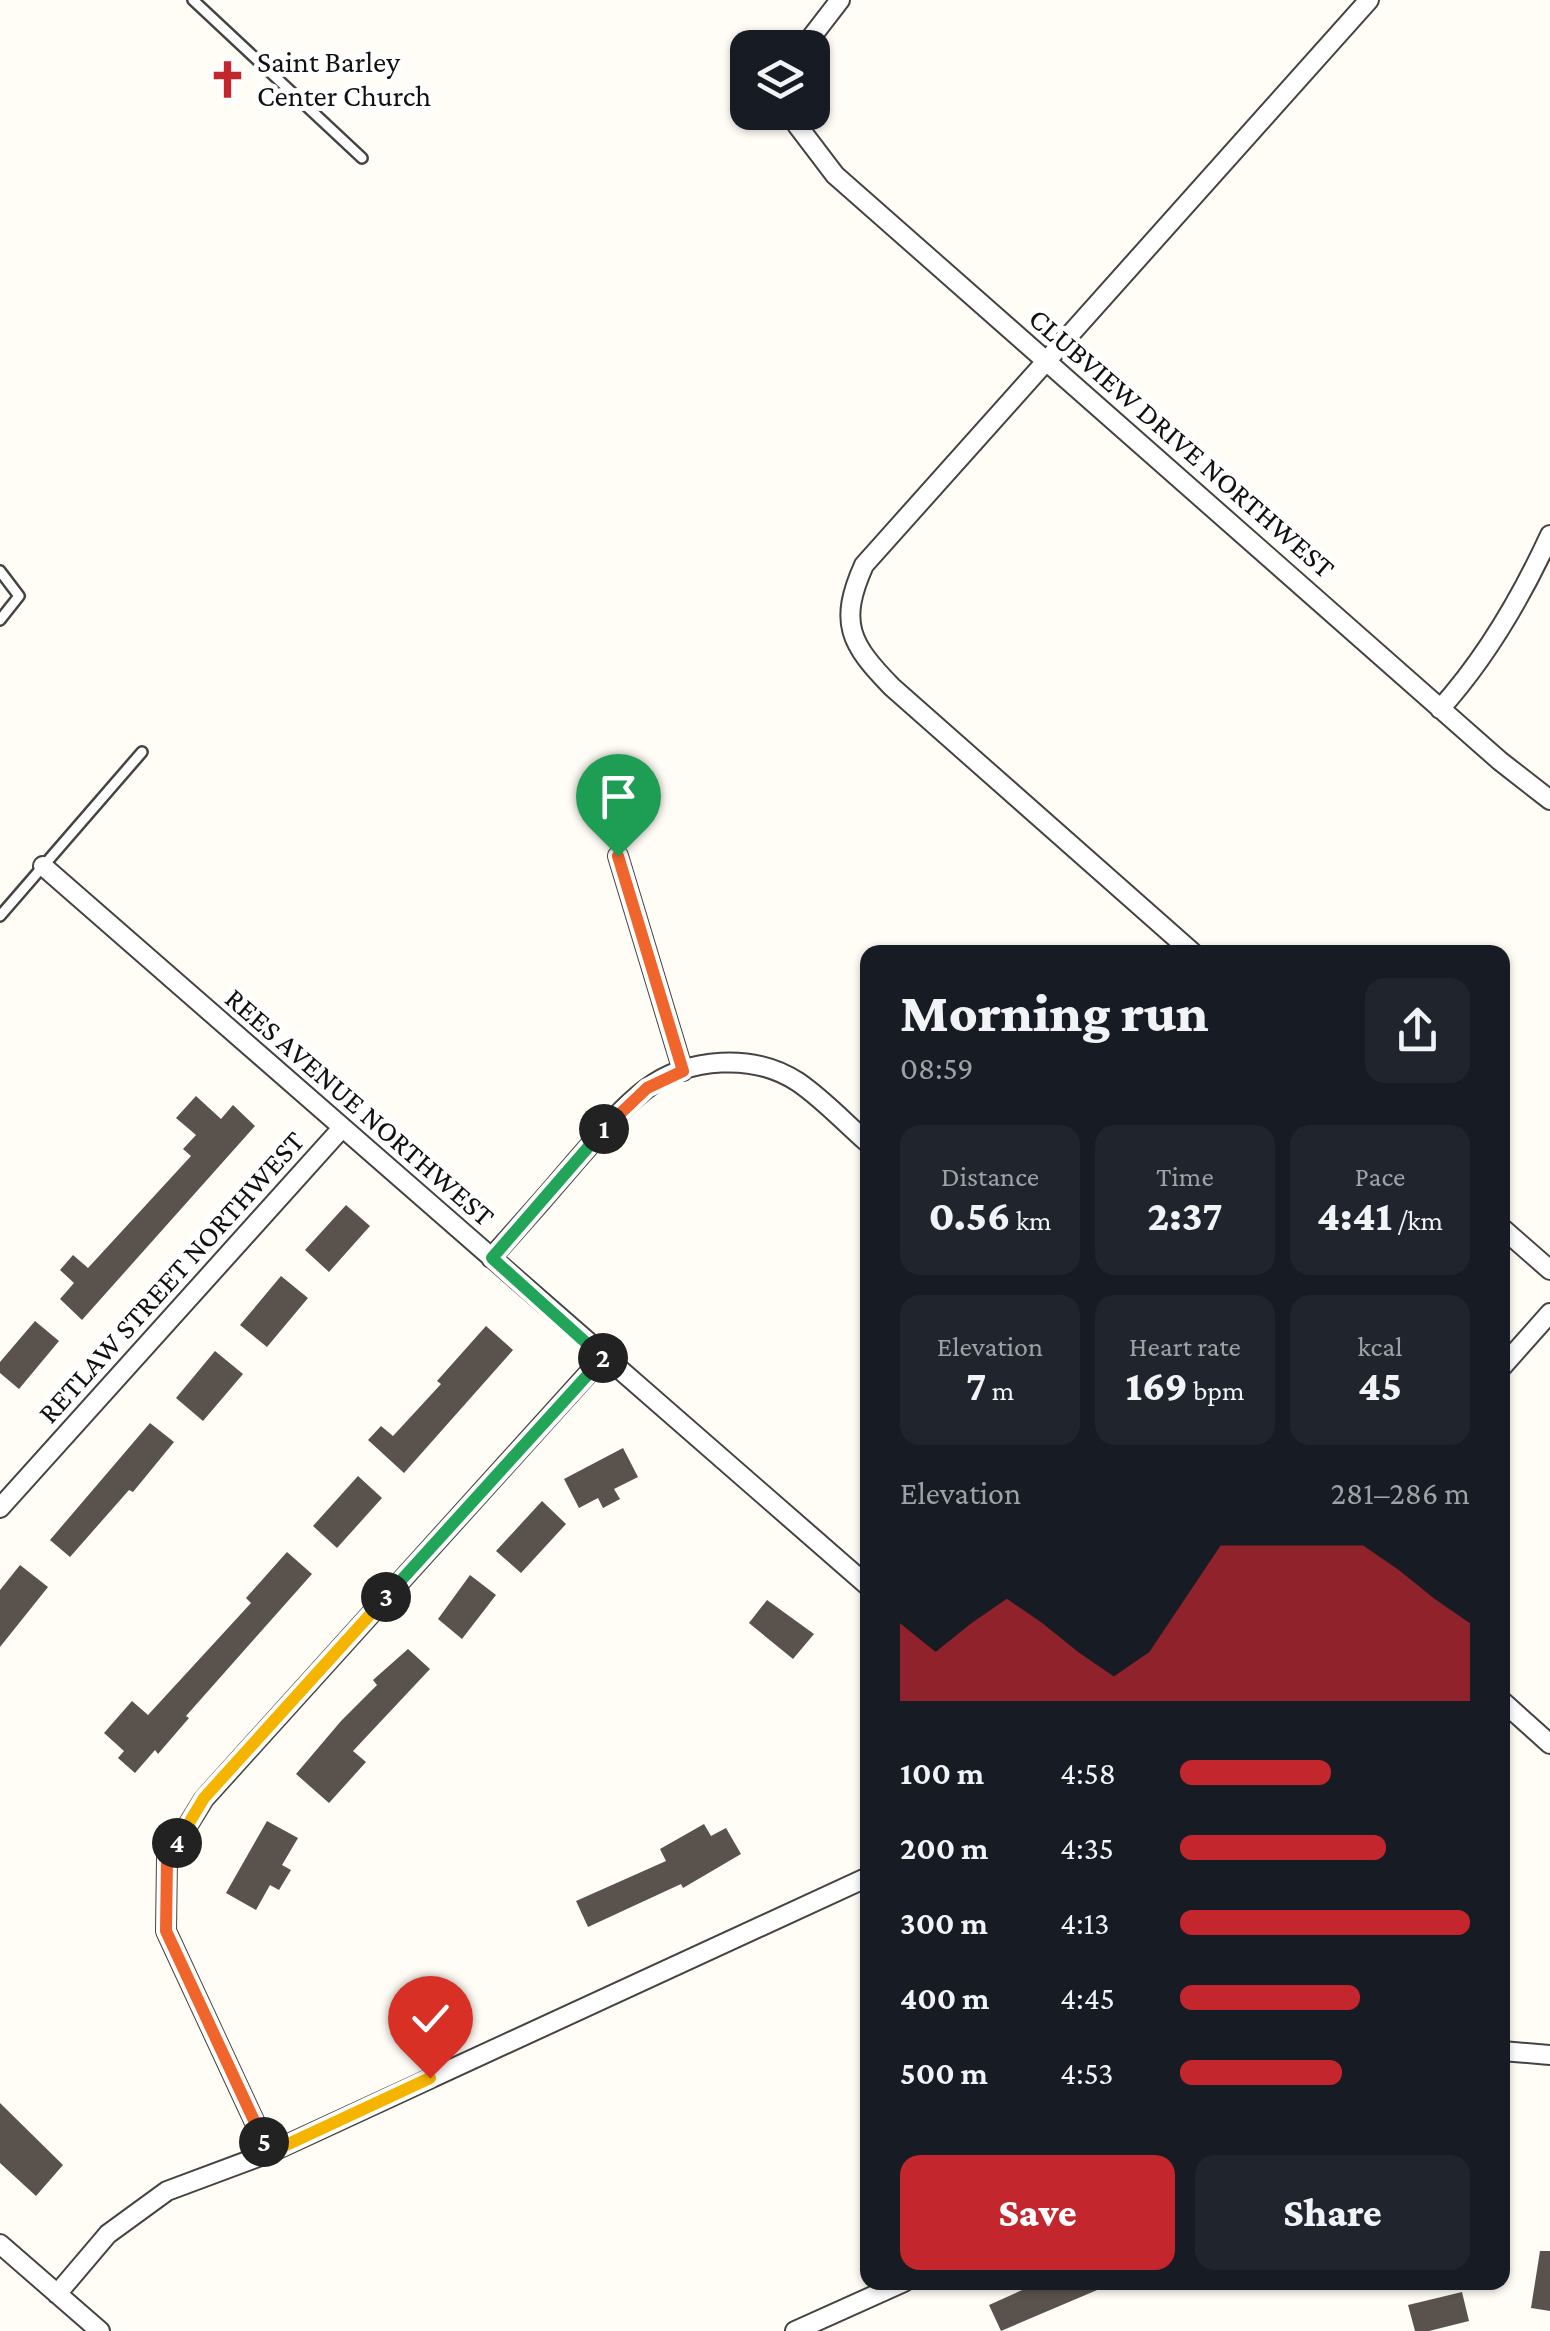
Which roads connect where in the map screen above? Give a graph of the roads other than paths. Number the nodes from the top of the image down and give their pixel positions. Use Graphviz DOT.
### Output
graph roads {
  1 [pos="193,0"];
  2 [pos="840,0"];
  3 [pos="1369,0"];
  4 [pos="817,30"];
  5 [pos="801,130"];
  6 [pos="362,158"];
  7 [pos="1048,361"];
  8 [pos="1550,535"];
  9 [pos="0,571"];
  10 [pos="0,620"];
  11 [pos="1440,709"];
  12 [pos="142,752"];
  13 [pos="1550,800"];
  14 [pos="618,856"];
  15 [pos="43,866"];
  16 [pos="0,916"];
  17 [pos="1184,945"];
  18 [pos="683,1071"];
  19 [pos="342,1128"];
  20 [pos="860,1136"];
  21 [pos="1510,1235"];
  22 [pos="492,1258"];
  23 [pos="1550,1270"];
  24 [pos="1550,1313"];
  25 [pos="604,1356"];
  26 [pos="1510,1358"];
  27 [pos="0,1508"];
  28 [pos="860,1579"];
  29 [pos="1510,1708"];
  30 [pos="1550,1744"];
  31 [pos="860,1881"];
  32 [pos="1510,2052"];
  33 [pos="1550,2055"];
  34 [pos="269,2153"];
  35 [pos="0,2244"];
  36 [pos="886,2290"];
  37 [pos="57,2294"];
  38 [pos="100,2331"];
  39 [pos="795,2331"];
  1 -- 6 [label="lane"];
  2 -- 4 [label="street"];
  3 -- 7 [label="street"];
  5 -- 7 [label="street, CLUBVIEW DRIVE NORTHWEST"];
  7 -- 11 [label="street, CLUBVIEW DRIVE NORTHWEST"];
  7 -- 17 [label="street"];
  8 -- 11 [label="street"];
  9 -- 10 [label="lane"];
  11 -- 13 [label="street, CLUBVIEW DRIVE NORTHWEST"];
  12 -- 15 [label="lane"];
  14 -- 18 [label="street"];
  15 -- 16 [label="lane"];
  15 -- 19 [label="street, REES AVENUE NORTHWEST"];
  18 -- 20 [label="street"];
  18 -- 22 [label="street"];
  19 -- 22 [label="street, REES AVENUE NORTHWEST"];
  19 -- 27 [label="street, RETLAW STREET NORTHWEST"];
  21 -- 23 [label="street"];
  22 -- 25 [label="street, REES AVENUE NORTHWEST"];
  24 -- 26 [label="street"];
  25 -- 28 [label="street, REES AVENUE NORTHWEST"];
  25 -- 34 [label="street"];
  29 -- 30 [label="street"];
  31 -- 34 [label="street"];
  32 -- 33 [label="street"];
  34 -- 37 [label="street"];
  35 -- 37 [label="street"];
  36 -- 39 [label="street"];
  37 -- 38 [label="street"];
}
